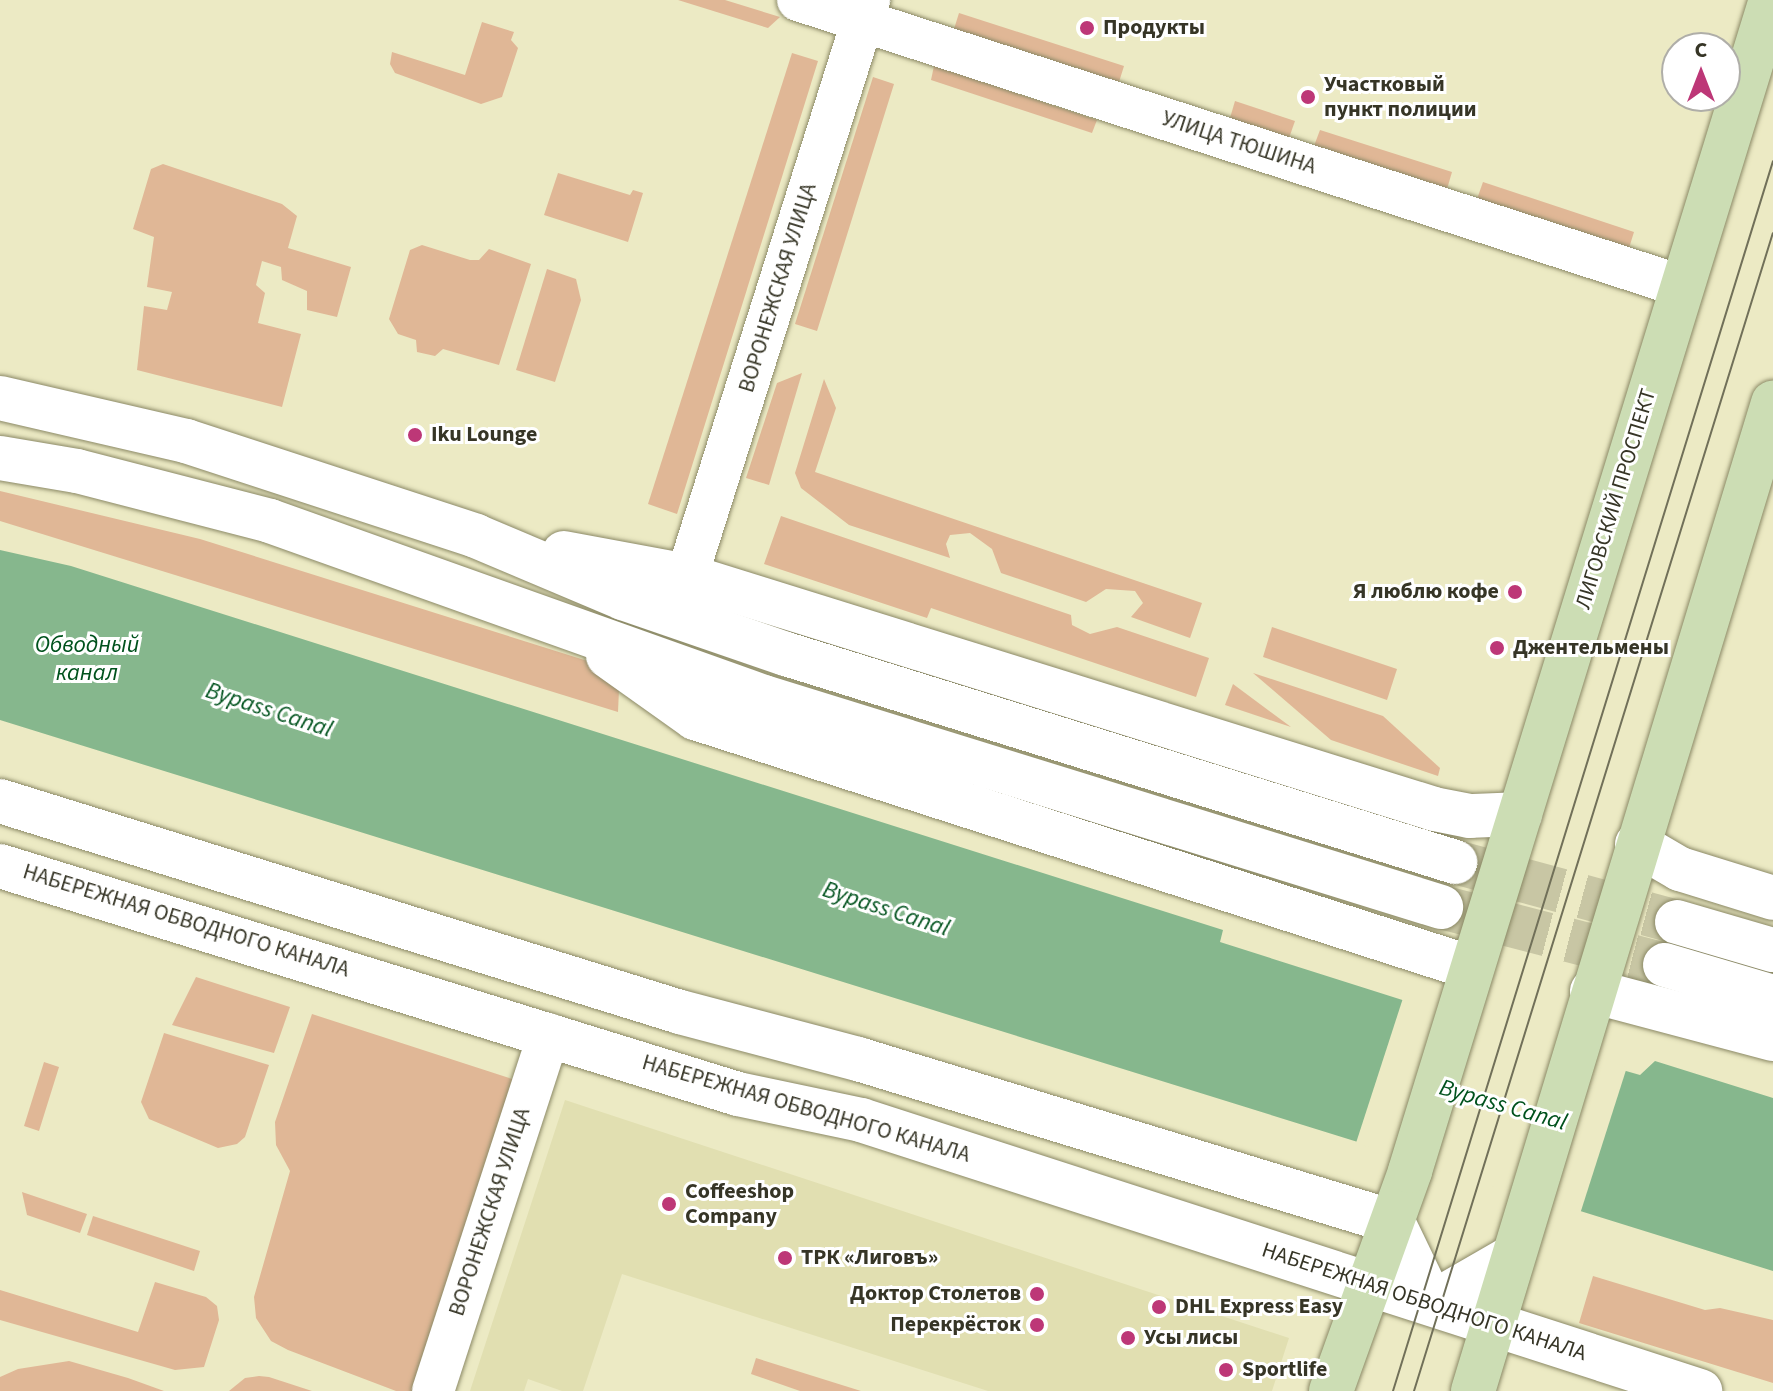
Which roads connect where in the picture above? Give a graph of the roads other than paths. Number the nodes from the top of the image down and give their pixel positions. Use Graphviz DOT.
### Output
graph roads {
  1 [pos="798,0"];
  2 [pos="1771,0"];
  3 [pos="865,10"];
  4 [pos="1681,286"];
  5 [pos="0,398"];
  6 [pos="1773,403"];
  7 [pos="0,458"];
  8 [pos="476,536"];
  9 [pos="687,576"];
  10 [pos="564,624"];
  11 [pos="0,801"];
  12 [pos="1520,814"];
  13 [pos="1637,844"];
  14 [pos="1455,862"];
  15 [pos="0,866"];
  16 [pos="1773,898"];
  17 [pos="1441,907"];
  18 [pos="1677,922"];
  19 [pos="1773,950"];
  20 [pos="1665,965"];
  21 [pos="1468,983"];
  22 [pos="1592,991"];
  23 [pos="1773,997"];
  24 [pos="549,1034"];
  25 [pos="1773,1039"];
  26 [pos="1393,1222"];
  27 [pos="1510,1258"];
  28 [pos="1370,1282"];
  29 [pos="1432,1303"];
  30 [pos="1491,1324"];
  31 [pos="433,1391"];
  32 [pos="1331,1391"];
  33 [pos="1473,1391"];
  34 [pos="1700,1391"];
  1 -- 3 [label="street, УЛИЦА ТЮШИНА"];
  2 -- 4 [label="main road, ЛИГОВСКИЙ ПРОСПЕКТ"];
  3 -- 4 [label="street, УЛИЦА ТЮШИНА"];
  3 -- 9 [label="street, ВОРОНЕЖСКАЯ УЛИЦА"];
  4 -- 12 [label="main road, ЛИГОВСКИЙ ПРОСПЕКТ"];
  5 -- 8 [label="main road"];
  6 -- 13 [label="main road"];
  7 -- 10 [label="main road"];
  8 -- 9 [label="main road"];
  8 -- 14 [label="main road"];
  9 -- 12 [label="main road"];
  10 -- 17 [label="main road"];
  10 -- 21 [label="main road"];
  11 -- 26 [label="main road"];
  12 -- 21 [label="main road, ЛИГОВСКИЙ ПРОСПЕКТ"];
  13 -- 16 [label="main road"];
  13 -- 22 [label="main road"];
  15 -- 24 [label="main road, НАБЕРЕЖНАЯ ОБВОДНОГО КАНАЛА"];
  18 -- 19 [label="main road"];
  20 -- 23 [label="main road"];
  21 -- 26 [label="main road, ЛИГОВСКИЙ ПРОСПЕКТ"];
  22 -- 25 [label="main road"];
  22 -- 27 [label="main road"];
  24 -- 28 [label="main road, НАБЕРЕЖНАЯ ОБВОДНОГО КАНАЛА"];
  24 -- 31 [label="street, ВОРОНЕЖСКАЯ УЛИЦА"];
  26 -- 28 [label="main road"];
  26 -- 29 [label="main road"];
  27 -- 29 [label="main road"];
  27 -- 30 [label="main road"];
  28 -- 29 [label="main road, НАБЕРЕЖНАЯ ОБВОДНОГО КАНАЛА"];
  28 -- 32 [label="main road"];
  29 -- 30 [label="main road, НАБЕРЕЖНАЯ ОБВОДНОГО КАНАЛА"];
  30 -- 33 [label="main road"];
  30 -- 34 [label="main road, НАБЕРЕЖНАЯ ОБВОДНОГО КАНАЛА"];
}
